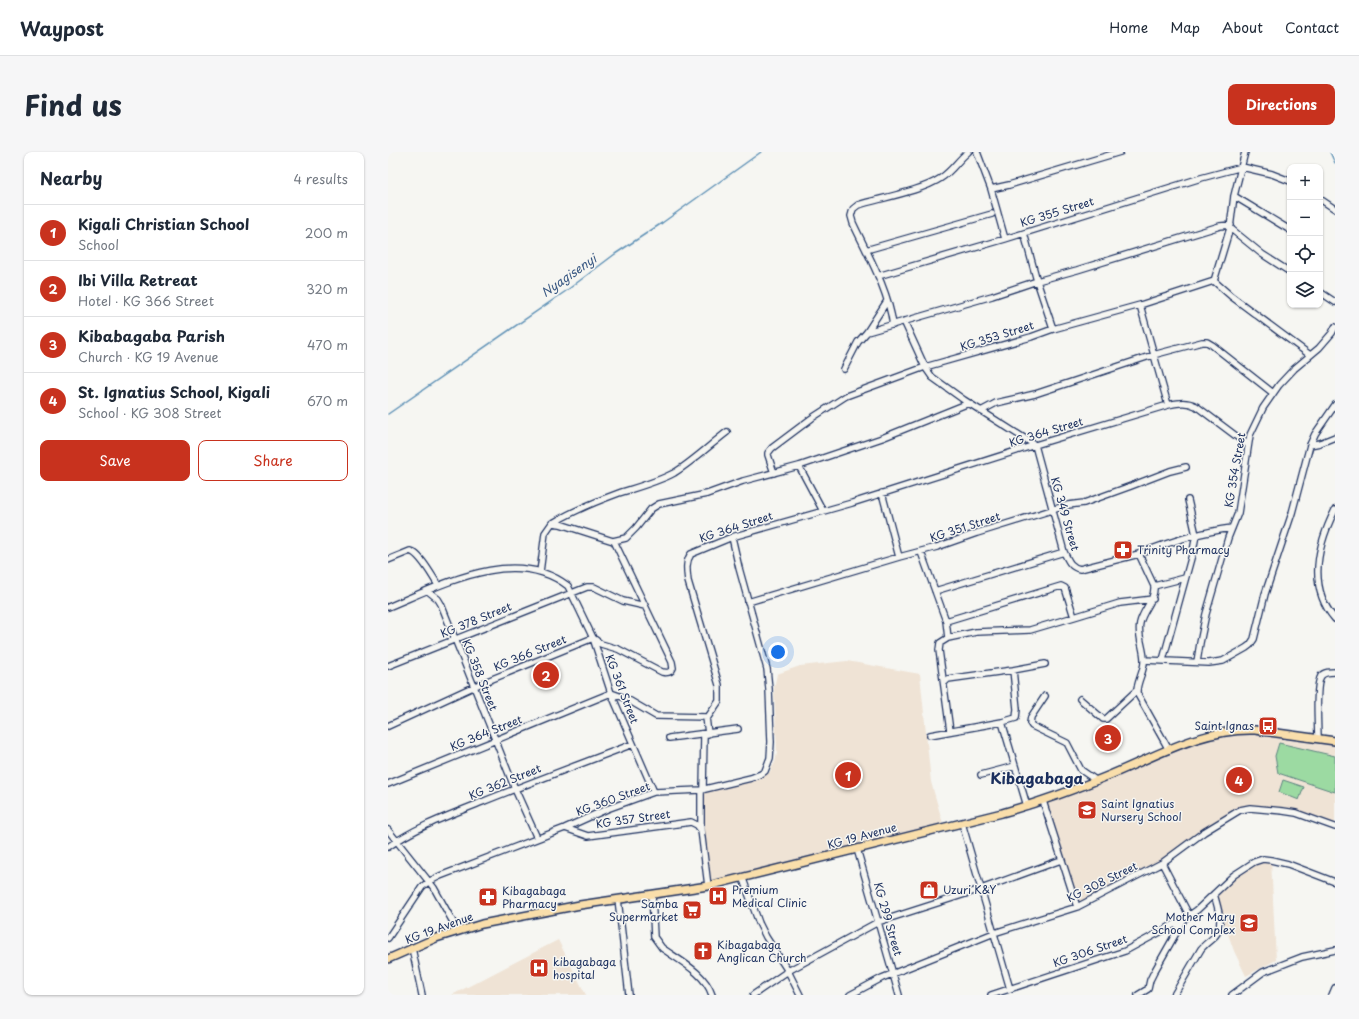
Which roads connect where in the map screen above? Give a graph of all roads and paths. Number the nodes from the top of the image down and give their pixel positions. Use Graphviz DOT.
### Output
graph roads {
  1 [pos="968,152"];
  2 [pos="977,152"];
  3 [pos="1120,152"];
  4 [pos="1245,152"];
  5 [pos="1242,167"];
  6 [pos="1287,180"];
  7 [pos="991,189"];
  8 [pos="1234,196"];
  9 [pos="1322,200"];
  10 [pos="1335,209"];
  11 [pos="992,214"];
  12 [pos="1231,226"];
  13 [pos="1287,228"];
  14 [pos="1024,233"];
  15 [pos="1005,238"];
  16 [pos="866,250"];
  17 [pos="1287,270"];
  18 [pos="878,276"];
  19 [pos="1037,281"];
  20 [pos="1214,281"];
  21 [pos="1323,294"];
  22 [pos="887,301"];
  23 [pos="1335,302"];
  24 [pos="1140,304"];
  25 [pos="904,321"];
  26 [pos="892,325"];
  27 [pos="1335,327"];
  28 [pos="1053,329"];
  29 [pos="867,332"];
  30 [pos="1334,335"];
  31 [pos="1153,355"];
  32 [pos="1310,355"];
  33 [pos="925,368"];
  34 [pos="844,369"];
  35 [pos="1273,393"];
  36 [pos="969,403"];
  37 [pos="1168,405"];
  38 [pos="1335,405"];
  39 [pos="981,411"];
  40 [pos="727,432"];
  41 [pos="1335,437"];
  42 [pos="1035,445"];
  43 [pos="1248,445"];
  44 [pos="1310,446"];
  45 [pos="799,466"];
  46 [pos="1186,467"];
  47 [pos="774,473"];
  48 [pos="882,493"];
  49 [pos="1188,500"];
  50 [pos="1053,510"];
  51 [pos="1335,510"];
  52 [pos="823,511"];
  53 [pos="552,523"];
  54 [pos="1232,528"];
  55 [pos="1196,535"];
  56 [pos="732,537"];
  57 [pos="614,541"];
  58 [pos="921,552"];
  59 [pos="1064,552"];
  60 [pos="1139,554"];
  61 [pos="899,557"];
  62 [pos="388,560"];
  63 [pos="540,572"];
  64 [pos="1185,578"];
  65 [pos="438,585"];
  66 [pos="1154,586"];
  67 [pos="428,591"];
  68 [pos="935,591"];
  69 [pos="571,593"];
  70 [pos="1153,599"];
  71 [pos="748,602"];
  72 [pos="645,606"];
  73 [pos="388,607"];
  74 [pos="1074,618"];
  75 [pos="1335,619"];
  76 [pos="946,622"];
  77 [pos="592,638"];
  78 [pos="948,638"];
  79 [pos="455,639"];
  80 [pos="1144,660"];
  81 [pos="1163,660"];
  82 [pos="1197,662"];
  83 [pos="1045,664"];
  84 [pos="388,666"];
  85 [pos="1013,670"];
  86 [pos="1335,672"];
  87 [pos="944,683"];
  88 [pos="475,686"];
  89 [pos="1137,690"];
  90 [pos="612,693"];
  91 [pos="1045,696"];
  92 [pos="1080,699"];
  93 [pos="706,717"];
  94 [pos="1002,722"];
  95 [pos="388,726"];
  96 [pos="738,728"];
  97 [pos="950,731"];
  98 [pos="706,734"];
  99 [pos="930,735"];
  100 [pos="669,738"];
  101 [pos="1318,739"];
  102 [pos="496,740"];
  103 [pos="1335,741"];
  104 [pos="633,744"];
  105 [pos="1169,750"];
  106 [pos="1015,766"];
  107 [pos="981,775"];
  108 [pos="1097,780"];
  109 [pos="388,784"];
  110 [pos="515,789"];
  111 [pos="702,790"];
  112 [pos="654,792"];
  113 [pos="1043,801"];
  114 [pos="1027,806"];
  115 [pos="962,823"];
  116 [pos="1335,827"];
  117 [pos="565,828"];
  118 [pos="388,830"];
  119 [pos="701,830"];
  120 [pos="537,838"];
  121 [pos="397,841"];
  122 [pos="388,847"];
  123 [pos="857,849"];
  124 [pos="1061,860"];
  125 [pos="1162,863"];
  126 [pos="743,878"];
  127 [pos="428,882"];
  128 [pos="1335,882"];
  129 [pos="708,886"];
  130 [pos="981,889"];
  131 [pos="652,894"];
  132 [pos="1214,894"];
  133 [pos="618,899"];
  134 [pos="1077,907"];
  135 [pos="1189,915"];
  136 [pos="1184,919"];
  137 [pos="878,922"];
  138 [pos="458,931"];
  139 [pos="994,933"];
  140 [pos="388,938"];
  141 [pos="412,948"];
  142 [pos="1335,950"];
  143 [pos="388,958"];
  144 [pos="788,971"];
  145 [pos="892,973"];
  146 [pos="1010,989"];
  147 [pos="1148,989"];
  148 [pos="422,995"];
  149 [pos="629,995"];
  150 [pos="712,995"];
  151 [pos="753,995"];
  152 [pos="800,995"];
  153 [pos="850,995"];
  154 [pos="899,995"];
  155 [pos="991,995"];
  156 [pos="1138,995"];
  157 [pos="1151,995"];
  158 [pos="1174,995"];
  159 [pos="1232,995"];
  1 -- 16 [label="street"];
  2 -- 7 [label="street"];
  3 -- 7 [label="street"];
  4 -- 5 [label="street"];
  5 -- 6 [label="street"];
  5 -- 8 [label="street"];
  5 -- 14 [label="street, KG 355 Street"];
  7 -- 15 [label="street"];
  8 -- 12 [label="street"];
  8 -- 13 [label="street"];
  9 -- 10 [label="street"];
  11 -- 16 [label="street"];
  12 -- 17 [label="street"];
  12 -- 19 [label="street"];
  12 -- 20 [label="street"];
  14 -- 15 [label="street, KG 355 Street"];
  14 -- 19 [label="street"];
  15 -- 18 [label="street, KG 355 Street"];
  16 -- 18 [label="street"];
  18 -- 22 [label="street"];
  19 -- 25 [label="street"];
  19 -- 28 [label="street"];
  20 -- 24 [label="street, KG 353 Street"];
  20 -- 32 [label="street"];
  21 -- 23 [label="street"];
  22 -- 26 [label="street"];
  22 -- 29 [label="street"];
  24 -- 28 [label="street, KG 353 Street"];
  24 -- 31 [label="street"];
  25 -- 26 [label="street"];
  25 -- 33 [label="street"];
  26 -- 29 [label="street"];
  27 -- 30 [label="street, KG 354 Street"];
  28 -- 33 [label="street, KG 353 Street"];
  29 -- 34 [label="street"];
  30 -- 32 [label="street, KG 354 Street"];
  31 -- 35 [label="street"];
  31 -- 37 [label="street"];
  31 -- 39 [label="street"];
  32 -- 35 [label="street, KG 354 Street"];
  33 -- 36 [label="street"];
  33 -- 47 [label="street, KG 353 Street"];
  35 -- 43 [label="street, KG 354 Street"];
  36 -- 39 [label="street"];
  36 -- 45 [label="street"];
  37 -- 42 [label="street, KG 364 Street"];
  37 -- 43 [label="street, KG 364 Street"];
  38 -- 44 [label="street"];
  39 -- 42 [label="street"];
  40 -- 53 [label="street"];
  41 -- 44 [label="street"];
  42 -- 48 [label="street, KG 364 Street"];
  42 -- 50 [label="street, KG 349 Street"];
  43 -- 54 [label="street, KG 354 Street"];
  44 -- 82 [label="street"];
  45 -- 47 [label="street"];
  45 -- 52 [label="street"];
  46 -- 50 [label="street, KG 351 Street"];
  47 -- 57 [label="street"];
  48 -- 52 [label="street, KG 364 Street"];
  48 -- 61 [label="street"];
  49 -- 55 [label="street"];
  50 -- 58 [label="street, KG 351 Street"];
  50 -- 59 [label="street, KG 349 Street"];
  51 -- 75 [label="street"];
  52 -- 56 [label="street, KG 364 Street"];
  53 -- 57 [label="street"];
  53 -- 63 [label="street"];
  54 -- 55 [label="street"];
  54 -- 82 [label="street, KG 354 Street"];
  55 -- 60 [label="street"];
  55 -- 64 [label="street"];
  56 -- 71 [label="street, KG 360 Street"];
  56 -- 93 [label="street, KG 364 Street"];
  57 -- 72 [label="street"];
  58 -- 61 [label="street, KG 351 Street"];
  58 -- 68 [label="street"];
  59 -- 60 [label="street, KG 349 Street"];
  59 -- 68 [label="street"];
  60 -- 66 [label="street"];
  61 -- 71 [label="street, KG 351 Street"];
  62 -- 65 [label="street"];
  63 -- 65 [label="street, KG 361 Street"];
  63 -- 69 [label="street, KG 361 Street"];
  64 -- 66 [label="street"];
  64 -- 81 [label="street"];
  65 -- 67 [label="street, KG 361 Street"];
  66 -- 70 [label="street"];
  67 -- 73 [label="street, KG 361 Street"];
  67 -- 79 [label="street, KG 358 Street"];
  68 -- 76 [label="street"];
  69 -- 72 [label="street, KG 378 Street"];
  69 -- 77 [label="street, KG 361 Street"];
  69 -- 79 [label="street, KG 378 Street"];
  70 -- 74 [label="street"];
  70 -- 80 [label="street"];
  71 -- 111 [label="street, KG 360 Street"];
  72 -- 77 [label="street"];
  74 -- 76 [label="street"];
  74 -- 78 [label="street"];
  76 -- 78 [label="street"];
  77 -- 88 [label="street, KG 366 Street"];
  77 -- 90 [label="street, KG 361 Street"];
  78 -- 87 [label="street"];
  79 -- 84 [label="street, KG 378 Street"];
  79 -- 88 [label="street, KG 358 Street"];
  80 -- 81 [label="street"];
  80 -- 89 [label="street"];
  81 -- 82 [label="street"];
  83 -- 85 [label="street"];
  85 -- 87 [label="street"];
  85 -- 94 [label="street"];
  86 -- 101 [label="street"];
  87 -- 97 [label="street"];
  88 -- 95 [label="street, KG 366 Street"];
  88 -- 102 [label="street, KG 358 Street"];
  89 -- 92 [label="street"];
  89 -- 105 [label="street"];
  90 -- 93 [label="street"];
  90 -- 102 [label="street, KG 364 Street"];
  90 -- 104 [label="street, KG 361 Street"];
  91 -- 108 [label="street"];
  93 -- 98 [label="street"];
  94 -- 97 [label="street"];
  94 -- 106 [label="street"];
  96 -- 98 [label="street"];
  97 -- 99 [label="street"];
  98 -- 100 [label="street"];
  98 -- 111 [label="street"];
  101 -- 103 [label="main road, KG 19 Avenue"];
  101 -- 105 [label="main road, KG 19 Avenue"];
  102 -- 109 [label="street, KG 364 Street"];
  102 -- 110 [label="street, KG 358 Street"];
  104 -- 110 [label="street, KG 362 Street"];
  104 -- 112 [label="street, KG 361 Street"];
  105 -- 108 [label="main road, KG 19 Avenue"];
  106 -- 107 [label="street"];
  106 -- 114 [label="street"];
  108 -- 113 [label="main road, KG 19 Avenue"];
  110 -- 120 [label="street, KG 358 Street"];
  110 -- 121 [label="street, KG 362 Street"];
  111 -- 112 [label="street, KG 360 Street"];
  111 -- 119 [label="street"];
  112 -- 117 [label="street, KG 360 Street"];
  113 -- 114 [label="main road, KG 19 Avenue"];
  113 -- 124 [label="street"];
  114 -- 115 [label="main road, KG 19 Avenue"];
  115 -- 123 [label="main road, KG 19 Avenue"];
  115 -- 130 [label="street"];
  116 -- 125 [label="street, KG 308 Street"];
  117 -- 119 [label="street, KG 357 Street"];
  117 -- 120 [label="street, KG 360 Street"];
  118 -- 121 [label="street"];
  119 -- 129 [label="street"];
  120 -- 127 [label="street, KG 360 Street"];
  121 -- 122 [label="street, KG 362 Street"];
  121 -- 127 [label="street"];
  123 -- 126 [label="main road, KG 19 Avenue"];
  123 -- 137 [label="street, KG 299 Street"];
  124 -- 130 [label="street"];
  124 -- 134 [label="street"];
  125 -- 134 [label="street, KG 308 Street"];
  125 -- 135 [label="street"];
  126 -- 129 [label="main road, KG 19 Avenue"];
  126 -- 144 [label="street"];
  127 -- 138 [label="street"];
  127 -- 140 [label="street, KG 360 Street"];
  128 -- 132 [label="street, KG 306 Street"];
  129 -- 131 [label="main road, KG 19 Avenue"];
  130 -- 137 [label="street"];
  130 -- 139 [label="street"];
  131 -- 133 [label="main road, KG 19 Avenue"];
  131 -- 150 [label="street"];
  132 -- 135 [label="street, KG 306 Street"];
  132 -- 158 [label="street"];
  133 -- 138 [label="main road, KG 19 Avenue"];
  133 -- 149 [label="street"];
  134 -- 139 [label="street, KG 308 Street"];
  135 -- 136 [label="street, KG 306 Street"];
  136 -- 146 [label="street, KG 306 Street"];
  136 -- 147 [label="street"];
  137 -- 144 [label="street"];
  137 -- 145 [label="street, KG 299 Street"];
  138 -- 141 [label="main road, KG 19 Avenue"];
  139 -- 145 [label="street, KG 308 Street"];
  139 -- 146 [label="street"];
  141 -- 143 [label="main road, KG 19 Avenue"];
  141 -- 148 [label="street"];
  142 -- 159 [label="street"];
  144 -- 151 [label="street"];
  144 -- 152 [label="street"];
  145 -- 153 [label="street, KG 308 Street"];
  145 -- 154 [label="street, KG 299 Street"];
  146 -- 155 [label="street, KG 306 Street"];
  147 -- 156 [label="street"];
  147 -- 157 [label="street"];
}
